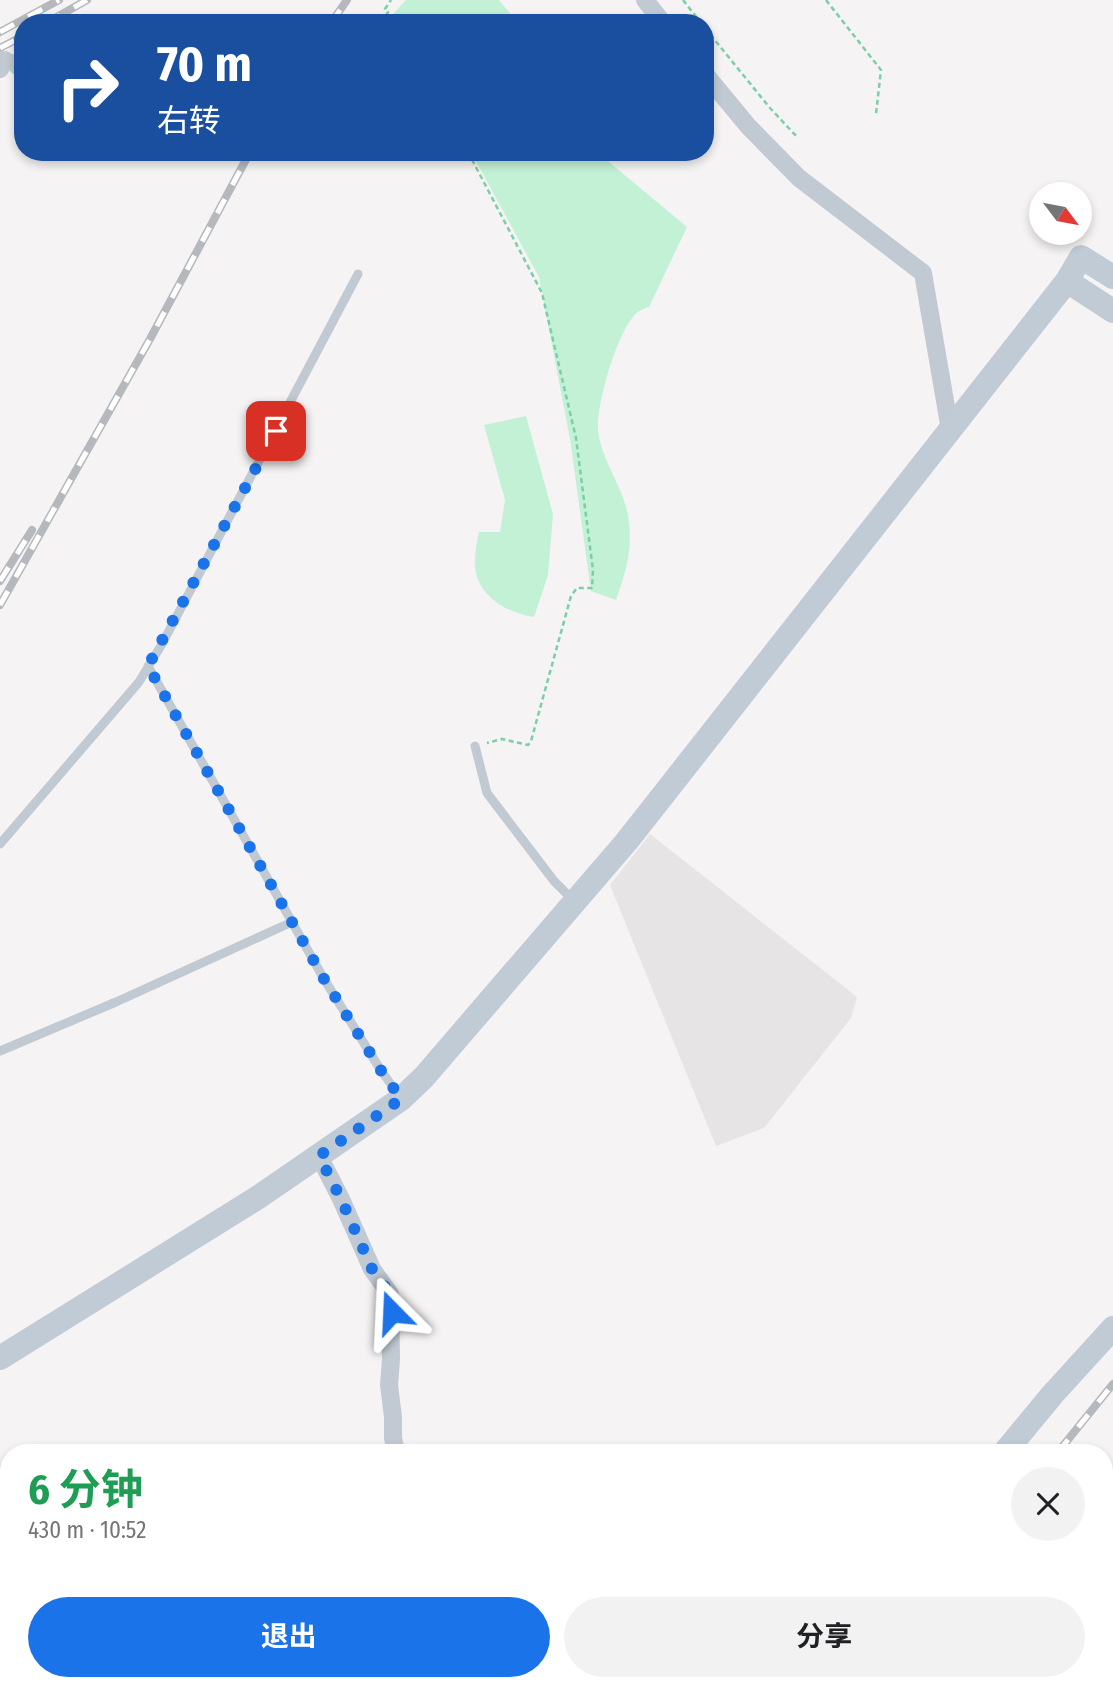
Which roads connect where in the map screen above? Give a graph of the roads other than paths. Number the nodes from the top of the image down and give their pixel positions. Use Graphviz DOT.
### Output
graph roads {
  1 [pos="645,0"];
  2 [pos="656,14"];
  3 [pos="714,85"];
  4 [pos="358,274"];
  5 [pos="1113,278"];
  6 [pos="1067,281"];
  7 [pos="1113,311"];
  8 [pos="950,429"];
  9 [pos="148,666"];
  10 [pos="475,746"];
  11 [pos="0,844"];
  12 [pos="575,902"];
  13 [pos="292,922"];
  14 [pos="0,1051"];
  15 [pos="401,1099"];
  16 [pos="319,1156"];
  17 [pos="1113,1328"];
  18 [pos="0,1358"];
  19 [pos="394,1444"];
  20 [pos="1012,1444"];
  1 -- 2 [label="street"];
  3 -- 8 [label="street"];
  4 -- 9 [label="lane"];
  5 -- 6 [label="street"];
  6 -- 7 [label="street"];
  6 -- 8 [label="street"];
  8 -- 12 [label="street"];
  9 -- 11 [label="lane"];
  9 -- 13 [label="lane"];
  10 -- 12 [label="lane"];
  12 -- 15 [label="street"];
  13 -- 14 [label="lane"];
  13 -- 15 [label="lane"];
  15 -- 16 [label="street"];
  16 -- 18 [label="street"];
  16 -- 19 [label="street"];
  17 -- 20 [label="street"];
}
